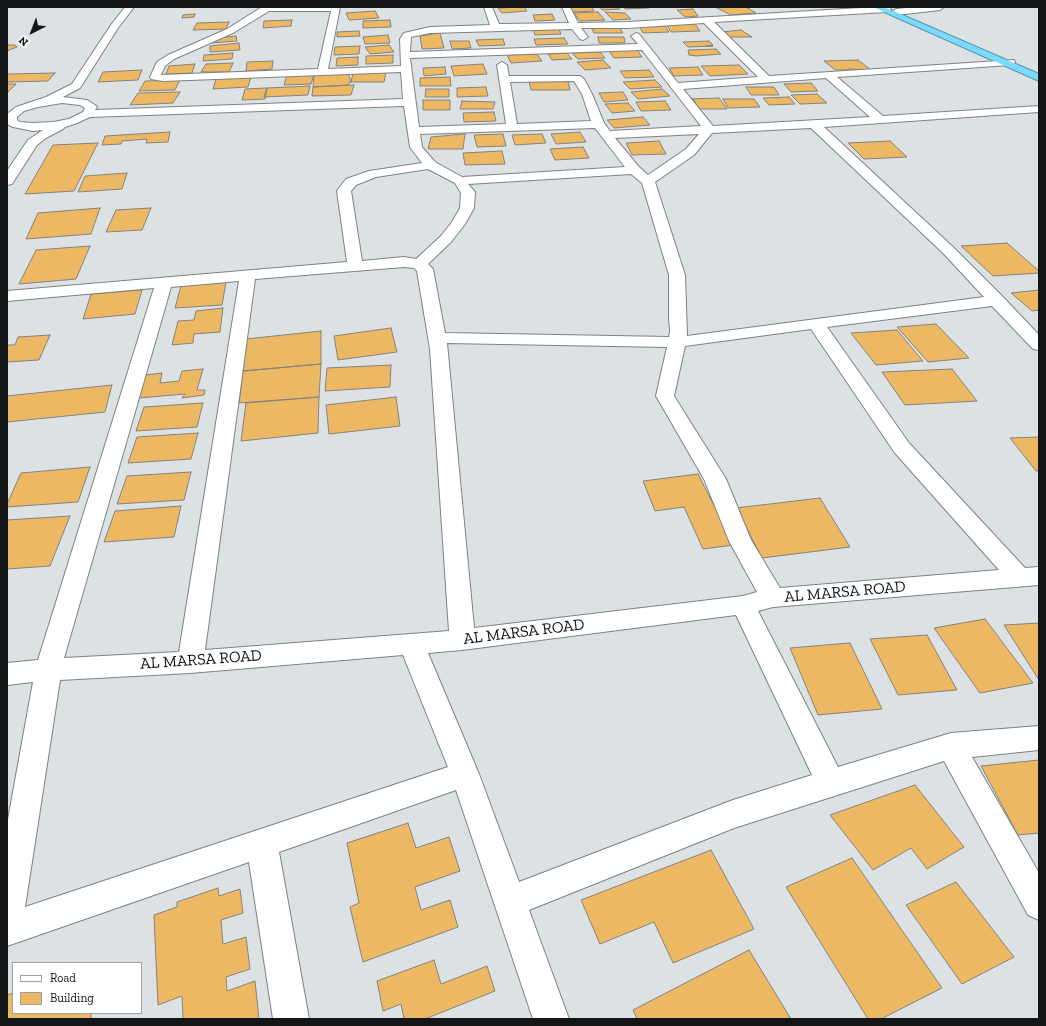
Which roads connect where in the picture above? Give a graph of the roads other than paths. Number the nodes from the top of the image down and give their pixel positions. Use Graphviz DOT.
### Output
graph roads {
  1 [pos="130,7"];
  2 [pos="488,7"];
  3 [pos="566,7"];
  4 [pos="940,7"];
  5 [pos="268,8"];
  6 [pos="885,9"];
  7 [pos="705,16"];
  8 [pos="628,25"];
  9 [pos="575,26"];
  10 [pos="495,27"];
  11 [pos="645,47"];
  12 [pos="592,49"];
  13 [pos="500,52"];
  14 [pos="405,55"];
  15 [pos="1008,62"];
  16 [pos="406,69"];
  17 [pos="322,72"];
  18 [pos="1039,74"];
  19 [pos="828,75"];
  20 [pos="208,76"];
  21 [pos="1039,78"];
  22 [pos="504,79"];
  23 [pos="768,80"];
  24 [pos="76,86"];
  25 [pos="675,86"];
  26 [pos="83,102"];
  27 [pos="408,102"];
  28 [pos="36,104"];
  29 [pos="1039,109"];
  30 [pos="197,110"];
  31 [pos="88,114"];
  32 [pos="12,119"];
  33 [pos="880,119"];
  34 [pos="73,121"];
  35 [pos="598,124"];
  36 [pos="814,124"];
  37 [pos="512,128"];
  38 [pos="709,129"];
  39 [pos="413,131"];
  40 [pos="606,135"];
  41 [pos="18,138"];
  42 [pos="430,165"];
  43 [pos="641,176"];
  44 [pos="7,181"];
  45 [pos="460,181"];
  46 [pos="419,264"];
  47 [pos="355,266"];
  48 [pos="248,275"];
  49 [pos="164,282"];
  50 [pos="7,296"];
  51 [pos="997,300"];
  52 [pos="816,324"];
  53 [pos="437,338"];
  54 [pos="676,342"];
  55 [pos="1039,345"];
  56 [pos="1029,577"];
  57 [pos="772,598"];
  58 [pos="743,605"];
  59 [pos="462,640"];
  60 [pos="411,644"];
  61 [pos="190,662"];
  62 [pos="48,670"];
  63 [pos="7,674"];
  64 [pos="1039,738"];
  65 [pos="952,746"];
  66 [pos="465,774"];
  67 [pos="831,783"];
  68 [pos="262,843"];
  69 [pos="510,902"];
  70 [pos="1039,904"];
  71 [pos="7,915"];
  72 [pos="7,929"];
  73 [pos="291,1019"];
  74 [pos="551,1019"];
  1 -- 24 [label="street"];
  2 -- 10 [label="street"];
  3 -- 9 [label="street"];
  4 -- 6 [label="street"];
  5 -- 17 [label="street"];
  5 -- 20 [label="street"];
  6 -- 7 [label="street"];
  6 -- 15 [label="highway"];
  6 -- 15 [label="highway"];
  7 -- 8 [label="street"];
  7 -- 23 [label="street"];
  8 -- 9 [label="street"];
  8 -- 11 [label="street"];
  9 -- 10 [label="street"];
  9 -- 12 [label="street"];
  10 -- 14 [label="street"];
  11 -- 12 [label="street"];
  11 -- 25 [label="street"];
  12 -- 13 [label="street"];
  13 -- 14 [label="street"];
  13 -- 22 [label="street"];
  14 -- 16 [label="street"];
  15 -- 18 [label="highway"];
  15 -- 19 [label="street"];
  15 -- 21 [label="highway"];
  16 -- 17 [label="street"];
  16 -- 27 [label="street"];
  17 -- 20 [label="street"];
  19 -- 23 [label="street"];
  19 -- 33 [label="street"];
  20 -- 30 [label="street"];
  22 -- 35 [label="street"];
  22 -- 37 [label="street"];
  23 -- 25 [label="street"];
  24 -- 26 [label="street"];
  24 -- 28 [label="street"];
  25 -- 38 [label="street"];
  26 -- 28 [label="street"];
  26 -- 31 [label="street"];
  27 -- 30 [label="street"];
  27 -- 39 [label="street"];
  28 -- 32 [label="street"];
  29 -- 33 [label="street"];
  30 -- 31 [label="street"];
  31 -- 34 [label="street"];
  32 -- 34 [label="street"];
  32 -- 41 [label="street"];
  33 -- 36 [label="street"];
  34 -- 44 [label="street"];
  35 -- 37 [label="street"];
  35 -- 40 [label="street"];
  36 -- 38 [label="street"];
  36 -- 51 [label="street"];
  37 -- 39 [label="street"];
  38 -- 40 [label="street"];
  38 -- 43 [label="street"];
  39 -- 42 [label="street"];
  40 -- 43 [label="street"];
  42 -- 45 [label="street"];
  42 -- 47 [label="street"];
  43 -- 45 [label="street"];
  43 -- 54 [label="street"];
  45 -- 46 [label="street"];
  46 -- 47 [label="street"];
  46 -- 53 [label="street"];
  47 -- 48 [label="street"];
  48 -- 49 [label="street"];
  48 -- 61 [label="street"];
  49 -- 50 [label="street"];
  49 -- 62 [label="street"];
  51 -- 52 [label="street"];
  51 -- 55 [label="street"];
  52 -- 54 [label="street"];
  52 -- 56 [label="street"];
  53 -- 54 [label="street"];
  53 -- 59 [label="street"];
  54 -- 57 [label="street"];
  56 -- 57 [label="street, AL MARSA ROAD"];
  57 -- 58 [label="street, AL MARSA ROAD"];
  58 -- 59 [label="street, AL MARSA ROAD"];
  58 -- 67 [label="street"];
  59 -- 60 [label="street, AL MARSA ROAD"];
  60 -- 61 [label="street, AL MARSA ROAD"];
  60 -- 66 [label="street"];
  61 -- 62 [label="street, AL MARSA ROAD"];
  62 -- 63 [label="street, AL MARSA ROAD"];
  62 -- 71 [label="street"];
  64 -- 65 [label="street"];
  65 -- 67 [label="street"];
  65 -- 70 [label="street"];
  66 -- 68 [label="street"];
  66 -- 69 [label="street"];
  67 -- 69 [label="street"];
  68 -- 72 [label="street"];
  68 -- 73 [label="street"];
  69 -- 74 [label="street"];
}
